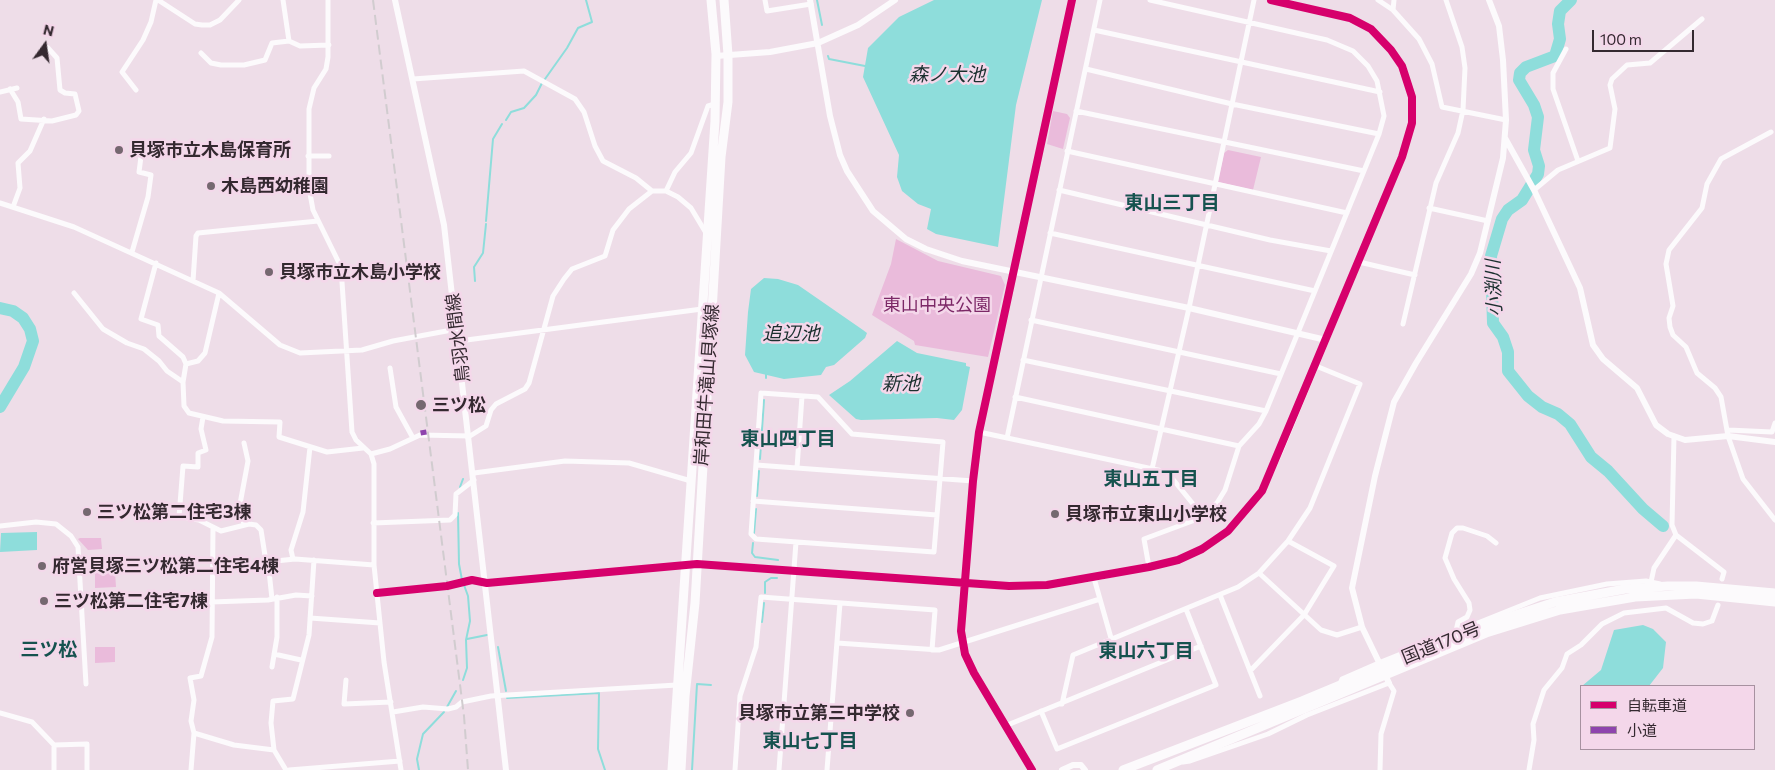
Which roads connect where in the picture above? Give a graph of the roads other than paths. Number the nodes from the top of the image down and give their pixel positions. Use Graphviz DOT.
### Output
graph roads {
  1 [pos="157,0"];
  2 [pos="238,0"];
  3 [pos="283,0"];
  4 [pos="328,0"];
  5 [pos="396,0"];
  6 [pos="711,0"];
  7 [pos="724,0"];
  8 [pos="765,0"];
  9 [pos="895,0"];
  10 [pos="1072,0"];
  11 [pos="1100,0"];
  12 [pos="1150,0"];
  13 [pos="1254,0"];
  14 [pos="1271,0"];
  15 [pos="1378,0"];
  16 [pos="1394,0"];
  17 [pos="1446,0"];
  18 [pos="1489,0"];
  19 [pos="810,2"];
  20 [pos="888,2"];
  21 [pos="1392,10"];
  22 [pos="1702,19"];
  23 [pos="1250,22"];
  24 [pos="1094,30"];
  25 [pos="289,41"];
  26 [pos="818,43"];
  27 [pos="329,44"];
  28 [pos="48,48"];
  29 [pos="1566,49"];
  30 [pos="201,54"];
  31 [pos="728,55"];
  32 [pos="716,56"];
  33 [pos="1241,63"];
  34 [pos="1086,69"];
  35 [pos="413,79"];
  36 [pos="17,88"];
  37 [pos="10,89"];
  38 [pos="136,90"];
  39 [pos="0,92"];
  40 [pos="1380,92"];
  41 [pos="715,104"];
  42 [pos="1232,104"];
  43 [pos="1076,110"];
  44 [pos="1463,110"];
  45 [pos="44,119"];
  46 [pos="1506,120"];
  47 [pos="1771,132"];
  48 [pos="1379,134"];
  49 [pos="1505,138"];
  50 [pos="1224,143"];
  51 [pos="142,148"];
  52 [pos="1067,151"];
  53 [pos="308,156"];
  54 [pos="329,156"];
  55 [pos="1578,161"];
  56 [pos="1364,171"];
  57 [pos="1215,185"];
  58 [pos="652,190"];
  59 [pos="1059,190"];
  60 [pos="1534,190"];
  61 [pos="666,191"];
  62 [pos="0,203"];
  63 [pos="12,207"];
  64 [pos="1429,208"];
  65 [pos="1347,213"];
  66 [pos="318,221"];
  67 [pos="1488,221"];
  68 [pos="1207,224"];
  69 [pos="1050,233"];
  70 [pos="707,234"];
  71 [pos="1331,251"];
  72 [pos="132,252"];
  73 [pos="1359,262"];
  74 [pos="156,263"];
  75 [pos="1198,266"];
  76 [pos="1015,272"];
  77 [pos="1415,275"];
  78 [pos="1040,277"];
  79 [pos="193,281"];
  80 [pos="1315,291"];
  81 [pos="74,293"];
  82 [pos="218,293"];
  83 [pos="1189,308"];
  84 [pos="702,309"];
  85 [pos="1031,320"];
  86 [pos="1403,324"];
  87 [pos="457,329"];
  88 [pos="543,330"];
  89 [pos="1298,334"];
  90 [pos="1326,340"];
  91 [pos="459,342"];
  92 [pos="347,351"];
  93 [pos="1179,352"];
  94 [pos="1023,360"];
  95 [pos="186,364"];
  96 [pos="1316,366"];
  97 [pos="390,368"];
  98 [pos="1281,374"];
  99 [pos="182,382"];
  100 [pos="1170,390"];
  101 [pos="802,396"];
  102 [pos="1015,397"];
  103 [pos="1266,411"];
  104 [pos="203,417"];
  105 [pos="1775,423"];
  106 [pos="1161,429"];
  107 [pos="979,432"];
  108 [pos="1728,433"];
  109 [pos="470,436"];
  110 [pos="1674,436"];
  111 [pos="413,438"];
  112 [pos="1007,438"];
  113 [pos="1775,442"];
  114 [pos="244,444"];
  115 [pos="1239,446"];
  116 [pos="310,448"];
  117 [pos="363,448"];
  118 [pos="370,454"];
  119 [pos="756,465"];
  120 [pos="797,468"];
  121 [pos="1152,469"];
  122 [pos="474,476"];
  123 [pos="940,479"];
  124 [pos="691,481"];
  125 [pos="973,481"];
  126 [pos="753,501"];
  127 [pos="139,514"];
  128 [pos="936,515"];
  129 [pos="1202,515"];
  130 [pos="179,517"];
  131 [pos="1775,520"];
  132 [pos="373,523"];
  133 [pos="244,525"];
  134 [pos="0,526"];
  135 [pos="213,528"];
  136 [pos="1676,535"];
  137 [pos="1288,541"];
  138 [pos="796,542"];
  139 [pos="1496,543"];
  140 [pos="293,559"];
  141 [pos="314,560"];
  142 [pos="268,562"];
  143 [pos="697,564"];
  144 [pos="374,565"];
  145 [pos="685,565"];
  146 [pos="1149,567"];
  147 [pos="794,570"];
  148 [pos="1260,573"];
  149 [pos="1094,578"];
  150 [pos="1722,580"];
  151 [pos="1650,582"];
  152 [pos="487,583"];
  153 [pos="965,583"];
  154 [pos="1668,586"];
  155 [pos="377,593"];
  156 [pos="1775,593"];
  157 [pos="1220,595"];
  158 [pos="312,596"];
  159 [pos="274,598"];
  160 [pos="792,599"];
  161 [pos="1100,599"];
  162 [pos="211,602"];
  163 [pos="1775,602"];
  164 [pos="840,603"];
  165 [pos="1718,605"];
  166 [pos="1186,608"];
  167 [pos="1304,614"];
  168 [pos="310,618"];
  169 [pos="380,623"];
  170 [pos="1362,627"];
  171 [pos="1484,630"];
  172 [pos="1456,631"];
  173 [pos="1111,638"];
  174 [pos="962,642"];
  175 [pos="836,644"];
  176 [pos="1201,646"];
  177 [pos="932,650"];
  178 [pos="274,654"];
  179 [pos="301,660"];
  180 [pos="1381,662"];
  181 [pos="272,666"];
  182 [pos="1250,671"];
  183 [pos="346,680"];
  184 [pos="1390,683"];
  185 [pos="86,684"];
  186 [pos="677,685"];
  187 [pos="499,696"];
  188 [pos="1260,696"];
  189 [pos="1346,700"];
  190 [pos="391,702"];
  191 [pos="1062,704"];
  192 [pos="392,712"];
  193 [pos="1042,712"];
  194 [pos="0,713"];
  195 [pos="1004,726"];
  196 [pos="194,733"];
  197 [pos="54,745"];
  198 [pos="274,750"];
  199 [pos="400,761"];
  200 [pos="1177,762"];
  201 [pos="326,768"];
  202 [pos="54,770"];
  203 [pos="87,770"];
  204 [pos="191,770"];
  205 [pos="288,770"];
  206 [pos="401,770"];
  207 [pos="506,770"];
  208 [pos="672,770"];
  209 [pos="681,770"];
  210 [pos="735,770"];
  211 [pos="779,770"];
  212 [pos="827,770"];
  213 [pos="1032,770"];
  214 [pos="1062,770"];
  215 [pos="1085,770"];
  216 [pos="1123,770"];
  217 [pos="1157,770"];
  218 [pos="1380,770"];
  219 [pos="1530,770"];
  1 -- 2 [label="street"];
  1 -- 38 [label="street"];
  3 -- 25 [label="street"];
  4 -- 27 [label="street"];
  5 -- 35 [label="street, 鳥羽水間線"];
  6 -- 32 [label="main road, 岸和田牛滝山貝塚線"];
  7 -- 31 [label="main road, 岸和田牛滝山貝塚線"];
  8 -- 19 [label="street"];
  9 -- 20 [label="street"];
  10 -- 76 [label="street"];
  11 -- 24 [label="street"];
  12 -- 23 [label="street"];
  13 -- 23 [label="street"];
  14 -- 73 [label="street"];
  15 -- 21 [label="street"];
  16 -- 21 [label="street"];
  17 -- 44 [label="street"];
  18 -- 46 [label="street"];
  19 -- 26 [label="street"];
  20 -- 26 [label="street"];
  21 -- 44 [label="street"];
  22 -- 55 [label="street"];
  23 -- 33 [label="street"];
  23 -- 40 [label="street"];
  24 -- 33 [label="street"];
  24 -- 34 [label="street"];
  25 -- 27 [label="street"];
  25 -- 30 [label="street"];
  26 -- 31 [label="street"];
  26 -- 76 [label="street"];
  27 -- 53 [label="street"];
  28 -- 45 [label="street"];
  29 -- 55 [label="street"];
  31 -- 32 [label="street"];
  31 -- 143 [label="main road, 岸和田牛滝山貝塚線"];
  32 -- 41 [label="main road, 岸和田牛滝山貝塚線"];
  33 -- 40 [label="street"];
  33 -- 42 [label="street"];
  34 -- 42 [label="street"];
  34 -- 43 [label="street"];
  35 -- 58 [label="street"];
  35 -- 87 [label="street, 鳥羽水間線"];
  36 -- 37 [label="street"];
  37 -- 39 [label="street"];
  37 -- 45 [label="street"];
  40 -- 48 [label="street"];
  41 -- 61 [label="street"];
  41 -- 70 [label="main road, 岸和田牛滝山貝塚線"];
  42 -- 48 [label="street"];
  42 -- 50 [label="street"];
  43 -- 50 [label="street"];
  43 -- 52 [label="street"];
  44 -- 46 [label="street"];
  44 -- 64 [label="street"];
  45 -- 63 [label="street"];
  46 -- 49 [label="street"];
  47 -- 108 [label="street"];
  48 -- 56 [label="street"];
  49 -- 60 [label="street"];
  49 -- 67 [label="street"];
  50 -- 56 [label="street"];
  50 -- 57 [label="street"];
  51 -- 72 [label="street"];
  52 -- 57 [label="street"];
  52 -- 59 [label="street"];
  53 -- 54 [label="street"];
  53 -- 66 [label="street"];
  55 -- 60 [label="street"];
  56 -- 65 [label="street"];
  57 -- 65 [label="street"];
  57 -- 68 [label="street"];
  58 -- 61 [label="street"];
  58 -- 88 [label="street"];
  59 -- 68 [label="street"];
  59 -- 69 [label="street"];
  60 -- 110 [label="street"];
  61 -- 70 [label="street"];
  62 -- 63 [label="street"];
  63 -- 72 [label="street"];
  64 -- 67 [label="street"];
  64 -- 77 [label="street"];
  65 -- 71 [label="street"];
  66 -- 79 [label="street"];
  66 -- 92 [label="street"];
  67 -- 170 [label="street"];
  68 -- 71 [label="street"];
  68 -- 75 [label="street"];
  69 -- 75 [label="street"];
  69 -- 78 [label="street"];
  70 -- 84 [label="main road, 岸和田牛滝山貝塚線"];
  71 -- 80 [label="street"];
  72 -- 74 [label="street"];
  73 -- 77 [label="street"];
  73 -- 90 [label="street"];
  74 -- 79 [label="street"];
  74 -- 95 [label="street"];
  75 -- 80 [label="street"];
  75 -- 83 [label="street"];
  76 -- 78 [label="street"];
  76 -- 107 [label="street"];
  77 -- 86 [label="street"];
  78 -- 83 [label="street"];
  78 -- 85 [label="street"];
  79 -- 82 [label="street"];
  80 -- 89 [label="street"];
  81 -- 99 [label="street"];
  82 -- 92 [label="street"];
  82 -- 95 [label="street"];
  83 -- 89 [label="street"];
  83 -- 93 [label="street"];
  84 -- 88 [label="street"];
  84 -- 124 [label="main road, 岸和田牛滝山貝塚線"];
  85 -- 93 [label="street"];
  85 -- 94 [label="street"];
  87 -- 91 [label="street, 鳥羽水間線"];
  87 -- 92 [label="street"];
  88 -- 91 [label="street"];
  88 -- 109 [label="street"];
  89 -- 90 [label="street"];
  89 -- 98 [label="street"];
  90 -- 96 [label="street"];
  91 -- 109 [label="street, 鳥羽水間線"];
  92 -- 117 [label="street"];
  93 -- 98 [label="street"];
  93 -- 100 [label="street"];
  94 -- 100 [label="street"];
  94 -- 102 [label="street"];
  95 -- 99 [label="street"];
  96 -- 137 [label="street"];
  96 -- 146 [label="street"];
  97 -- 111 [label="street"];
  98 -- 103 [label="street"];
  99 -- 104 [label="street"];
  100 -- 103 [label="street"];
  100 -- 106 [label="street"];
  101 -- 119 [label="street"];
  101 -- 120 [label="street"];
  101 -- 123 [label="street"];
  102 -- 106 [label="street"];
  102 -- 112 [label="street"];
  103 -- 115 [label="street"];
  104 -- 116 [label="street"];
  104 -- 130 [label="street"];
  105 -- 108 [label="street"];
  106 -- 115 [label="street"];
  106 -- 121 [label="street"];
  107 -- 112 [label="street"];
  107 -- 125 [label="street"];
  108 -- 110 [label="street"];
  108 -- 113 [label="street"];
  108 -- 131 [label="street"];
  109 -- 111 [label="street"];
  109 -- 122 [label="street, 鳥羽水間線"];
  110 -- 136 [label="street"];
  111 -- 118 [label="street"];
  112 -- 121 [label="street"];
  114 -- 133 [label="street"];
  115 -- 129 [label="street"];
  116 -- 117 [label="street"];
  116 -- 140 [label="street"];
  117 -- 118 [label="street"];
  118 -- 132 [label="street"];
  119 -- 120 [label="street"];
  119 -- 126 [label="street"];
  120 -- 123 [label="street"];
  121 -- 129 [label="street"];
  122 -- 124 [label="street"];
  122 -- 132 [label="street"];
  122 -- 152 [label="street, 鳥羽水間線"];
  123 -- 125 [label="street"];
  123 -- 128 [label="street"];
  124 -- 145 [label="main road, 岸和田牛滝山貝塚線"];
  125 -- 153 [label="street"];
  126 -- 128 [label="street"];
  126 -- 138 [label="street"];
  127 -- 130 [label="street"];
  128 -- 138 [label="street"];
  129 -- 146 [label="street"];
  130 -- 135 [label="street"];
  132 -- 144 [label="street"];
  133 -- 135 [label="street"];
  133 -- 142 [label="street"];
  134 -- 185 [label="street"];
  135 -- 162 [label="street"];
  136 -- 150 [label="street"];
  136 -- 151 [label="street"];
  137 -- 148 [label="street"];
  137 -- 167 [label="street"];
  138 -- 147 [label="street"];
  139 -- 172 [label="street"];
  140 -- 141 [label="street"];
  140 -- 142 [label="street"];
  141 -- 144 [label="street"];
  141 -- 158 [label="street"];
  142 -- 159 [label="street"];
  143 -- 145 [label="street"];
  143 -- 147 [label="street"];
  143 -- 209 [label="main road, 岸和田牛滝山貝塚線"];
  144 -- 155 [label="street"];
  145 -- 152 [label="street"];
  145 -- 186 [label="main road, 岸和田牛滝山貝塚線"];
  146 -- 149 [label="street"];
  147 -- 153 [label="street"];
  147 -- 160 [label="street"];
  148 -- 157 [label="street"];
  148 -- 167 [label="street"];
  149 -- 153 [label="street"];
  149 -- 161 [label="street"];
  151 -- 154 [label="street"];
  151 -- 172 [label="street"];
  152 -- 155 [label="street"];
  152 -- 187 [label="street, 鳥羽水間線"];
  153 -- 174 [label="street"];
  154 -- 156 [label="main road, 国道170号"];
  154 -- 171 [label="main road, 国道170号"];
  155 -- 169 [label="street"];
  157 -- 166 [label="street"];
  157 -- 182 [label="street"];
  158 -- 159 [label="street"];
  158 -- 168 [label="street"];
  159 -- 162 [label="street"];
  159 -- 178 [label="street"];
  160 -- 164 [label="street"];
  160 -- 210 [label="street"];
  160 -- 211 [label="street"];
  161 -- 173 [label="street"];
  161 -- 174 [label="street"];
  162 -- 196 [label="street"];
  163 -- 171 [label="main road, 国道170号"];
  164 -- 175 [label="street"];
  164 -- 177 [label="street"];
  165 -- 219 [label="street"];
  166 -- 173 [label="street"];
  166 -- 176 [label="street"];
  167 -- 170 [label="street"];
  167 -- 182 [label="street"];
  168 -- 169 [label="street"];
  168 -- 179 [label="street"];
  169 -- 190 [label="street"];
  170 -- 180 [label="street"];
  171 -- 200 [label="main road, 国道170号"];
  171 -- 216 [label="main road, 国道170号"];
  172 -- 180 [label="street"];
  173 -- 191 [label="street"];
  174 -- 177 [label="street"];
  174 -- 195 [label="street"];
  175 -- 177 [label="street"];
  175 -- 212 [label="street"];
  176 -- 191 [label="street"];
  176 -- 193 [label="street"];
  178 -- 179 [label="street"];
  178 -- 181 [label="street"];
  179 -- 198 [label="street"];
  180 -- 184 [label="street"];
  180 -- 189 [label="street"];
  182 -- 188 [label="street"];
  183 -- 190 [label="street"];
  184 -- 189 [label="street"];
  184 -- 218 [label="street"];
  186 -- 187 [label="street"];
  186 -- 208 [label="main road, 岸和田牛滝山貝塚線"];
  187 -- 192 [label="street"];
  187 -- 207 [label="street, 鳥羽水間線"];
  189 -- 200 [label="street"];
  190 -- 192 [label="street"];
  191 -- 193 [label="street"];
  192 -- 199 [label="street"];
  193 -- 195 [label="street"];
  194 -- 197 [label="street"];
  195 -- 213 [label="street"];
  196 -- 198 [label="street"];
  196 -- 204 [label="street"];
  197 -- 202 [label="street"];
  197 -- 203 [label="street"];
  198 -- 205 [label="street"];
  199 -- 201 [label="street"];
  199 -- 206 [label="street"];
  200 -- 217 [label="main road, 国道170号"];
  201 -- 205 [label="street"];
  214 -- 215 [label="street"];
}
